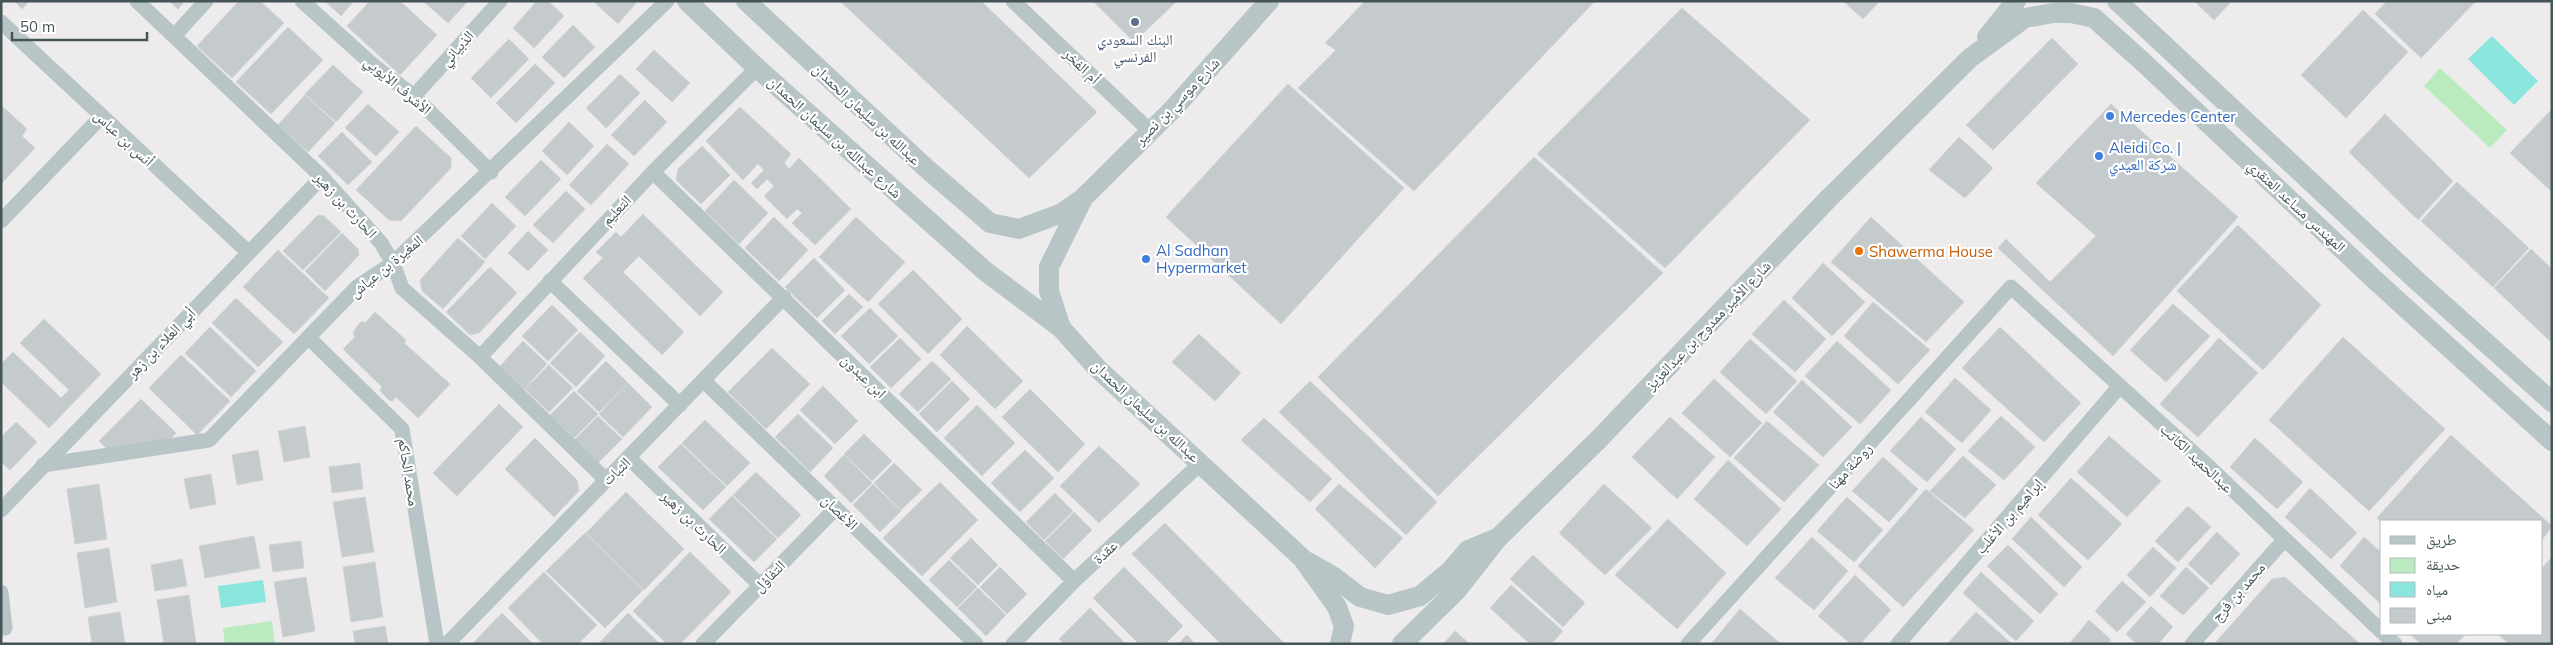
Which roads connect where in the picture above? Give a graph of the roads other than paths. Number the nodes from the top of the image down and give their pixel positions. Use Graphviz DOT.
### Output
graph roads {
  1 [pos="137,1"];
  2 [pos="206,1"];
  3 [pos="302,1"];
  4 [pos="500,1"];
  5 [pos="667,1"];
  6 [pos="687,1"];
  7 [pos="746,1"];
  8 [pos="1013,1"];
  9 [pos="1269,1"];
  10 [pos="2117,1"];
  11 [pos="2021,10"];
  12 [pos="1,22"];
  13 [pos="175,35"];
  14 [pos="757,68"];
  15 [pos="414,96"];
  16 [pos="101,117"];
  17 [pos="1150,131"];
  18 [pos="491,172"];
  19 [pos="653,172"];
  20 [pos="322,177"];
  21 [pos="1082,199"];
  22 [pos="1,221"];
  23 [pos="248,252"];
  24 [pos="393,263"];
  25 [pos="985,271"];
  26 [pos="550,281"];
  27 [pos="2011,287"];
  28 [pos="784,297"];
  29 [pos="1061,328"];
  30 [pos="309,338"];
  31 [pos="480,357"];
  32 [pos="704,381"];
  33 [pos="2119,387"];
  34 [pos="2552,402"];
  35 [pos="680,405"];
  36 [pos="2552,441"];
  37 [pos="629,458"];
  38 [pos="1201,464"];
  39 [pos="43,465"];
  40 [pos="606,480"];
  41 [pos="836,508"];
  42 [pos="1,510"];
  43 [pos="1497,538"];
  44 [pos="2284,540"];
  45 [pos="1302,558"];
  46 [pos="1074,581"];
  47 [pos="760,586"];
  48 [pos="1,592"];
  49 [pos="1,628"];
  50 [pos="2380,630"];
  51 [pos="2385,635"];
  52 [pos="437,644"];
  53 [pos="447,644"];
  54 [pos="702,644"];
  55 [pos="976,644"];
  56 [pos="1013,644"];
  57 [pos="1340,644"];
  58 [pos="1402,644"];
  59 [pos="1688,644"];
  60 [pos="1898,644"];
  61 [pos="2192,644"];
  62 [pos="2395,644"];
  1 -- 13 [label="street, الحارث بن زهير"];
  2 -- 13 [label="street"];
  3 -- 15 [label="street, الأشرف الأيوبي"];
  4 -- 15 [label="street, الذبياني"];
  5 -- 18 [label="street, المغيرة بن عياش"];
  6 -- 14 [label="street, شارع عبدالله بن سليمان الحمدان"];
  7 -- 21 [label="street, عبدالله بن سليمان الحمدان"];
  8 -- 17 [label="street, أم الفخر"];
  9 -- 17 [label="street, شارع موسي بن نصير"];
  10 -- 34 [label="street, المهندس مساعد العنقري"];
  11 -- 36 [label="street, المهندس مساعد العنقري"];
  11 -- 43 [label="street, شارع الأمير ممدوح بن عبدالعزيز"];
  12 -- 16 [label="street, أنس بن عباس"];
  13 -- 20 [label="street, الحارث بن زهير"];
  14 -- 19 [label="street, التعليم"];
  14 -- 25 [label="street, شارع عبدالله بن سليمان الحمدان"];
  15 -- 18 [label="street, الأشرف الأيوبي"];
  16 -- 22 [label="street"];
  16 -- 23 [label="street, أنس بن عباس"];
  17 -- 21 [label="street, شارع موسي بن نصير"];
  18 -- 24 [label="street, المغيرة بن عياش"];
  19 -- 26 [label="street, التعليم"];
  19 -- 28 [label="street, ابن عبدون"];
  20 -- 23 [label="street, أبي العلاء بن زهر"];
  20 -- 24 [label="street, الحارث بن زهير"];
  21 -- 29 [label="street"];
  23 -- 39 [label="street, أبي العلاء بن زهر"];
  24 -- 30 [label="street, المغيرة بن عياش"];
  24 -- 31 [label="street, الحارث بن زهير"];
  25 -- 29 [label="street, عبدالله بن سليمان الحمدان"];
  26 -- 31 [label="street, التعليم"];
  26 -- 35 [label="street"];
  27 -- 33 [label="street, عبدالحميد الكاتب"];
  27 -- 59 [label="street, روضة مهنا"];
  28 -- 32 [label="street, الثبات"];
  28 -- 46 [label="street, ابن عبدون"];
  29 -- 38 [label="street, عبدالله بن سليمان الحمدان"];
  30 -- 39 [label="street, المغيرة بن عياش"];
  30 -- 52 [label="street, محمد الحاكم"];
  31 -- 40 [label="street, الحارث بن زهير"];
  32 -- 35 [label="street, الثبات"];
  32 -- 41 [label="street, الأغصان"];
  33 -- 44 [label="street, عبدالحميد الكاتب"];
  33 -- 60 [label="street, إبراهيم بن الأغلب"];
  35 -- 37 [label="street, الثبات"];
  37 -- 40 [label="street, الثبات"];
  37 -- 47 [label="street, الحارث بن زهير"];
  38 -- 45 [label="street, عبدالله بن سليمان الحمدان"];
  38 -- 46 [label="street, عقدة"];
  39 -- 42 [label="street, أبي العلاء بن زهر"];
  40 -- 53 [label="street, الثبات"];
  41 -- 47 [label="street, التفاؤل"];
  41 -- 55 [label="street, الأغصان"];
  43 -- 45 [label="street"];
  43 -- 58 [label="street, شارع الأمير ممدوح بن عبدالعزيز"];
  44 -- 50 [label="street, عبدالحميد الكاتب"];
  44 -- 61 [label="street, محمد بن فرج"];
  45 -- 57 [label="street"];
  46 -- 56 [label="street, عقدة"];
  47 -- 54 [label="street, التفاؤل"];
  48 -- 49 [label="street"];
  51 -- 62 [label="street, عبدالحميد الكاتب"];
}
